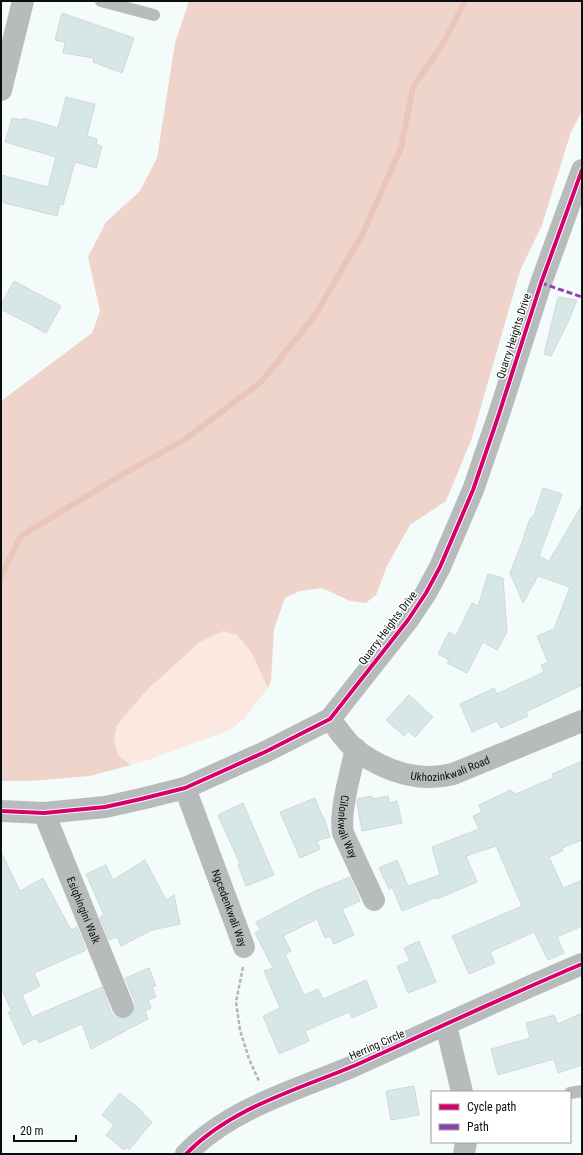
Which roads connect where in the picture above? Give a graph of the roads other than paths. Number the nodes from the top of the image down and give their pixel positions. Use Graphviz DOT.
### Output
graph roads {
  1 [pos="23,1"];
  2 [pos="100,1"];
  3 [pos="154,15"];
  4 [pos="1,90"];
  5 [pos="582,170"];
  6 [pos="330,719"];
  7 [pos="582,721"];
  8 [pos="356,749"];
  9 [pos="185,788"];
  10 [pos="1,811"];
  11 [pos="44,813"];
  12 [pos="374,900"];
  13 [pos="244,947"];
  14 [pos="582,964"];
  15 [pos="123,1007"];
  16 [pos="446,1025"];
  17 [pos="462,1091"];
  18 [pos="582,1091"];
  19 [pos="571,1093"];
  20 [pos="466,1143"];
  21 [pos="186,1154"];
  22 [pos="464,1154"];
  1 -- 4 [label="street"];
  2 -- 3 [label="lane"];
  5 -- 6 [label="street, Quarry Heights Drive"];
  6 -- 8 [label="street, Ukhozinkwali Road"];
  6 -- 9 [label="street, Quarry Heights Drive"];
  7 -- 8 [label="street, Ukhozinkwali Road"];
  8 -- 12 [label="street, Cilonkwali Way"];
  9 -- 11 [label="street, Quarry Heights Drive"];
  9 -- 13 [label="street, Ngcedenkwali Way"];
  10 -- 11 [label="street, Quarry Heights Drive"];
  11 -- 15 [label="street, Esiqhingini Walk"];
  14 -- 16 [label="street, Herring Circle"];
  16 -- 17 [label="street"];
  16 -- 21 [label="street, Herring Circle"];
  18 -- 19 [label="lane"];
  20 -- 22 [label="street"];
}
